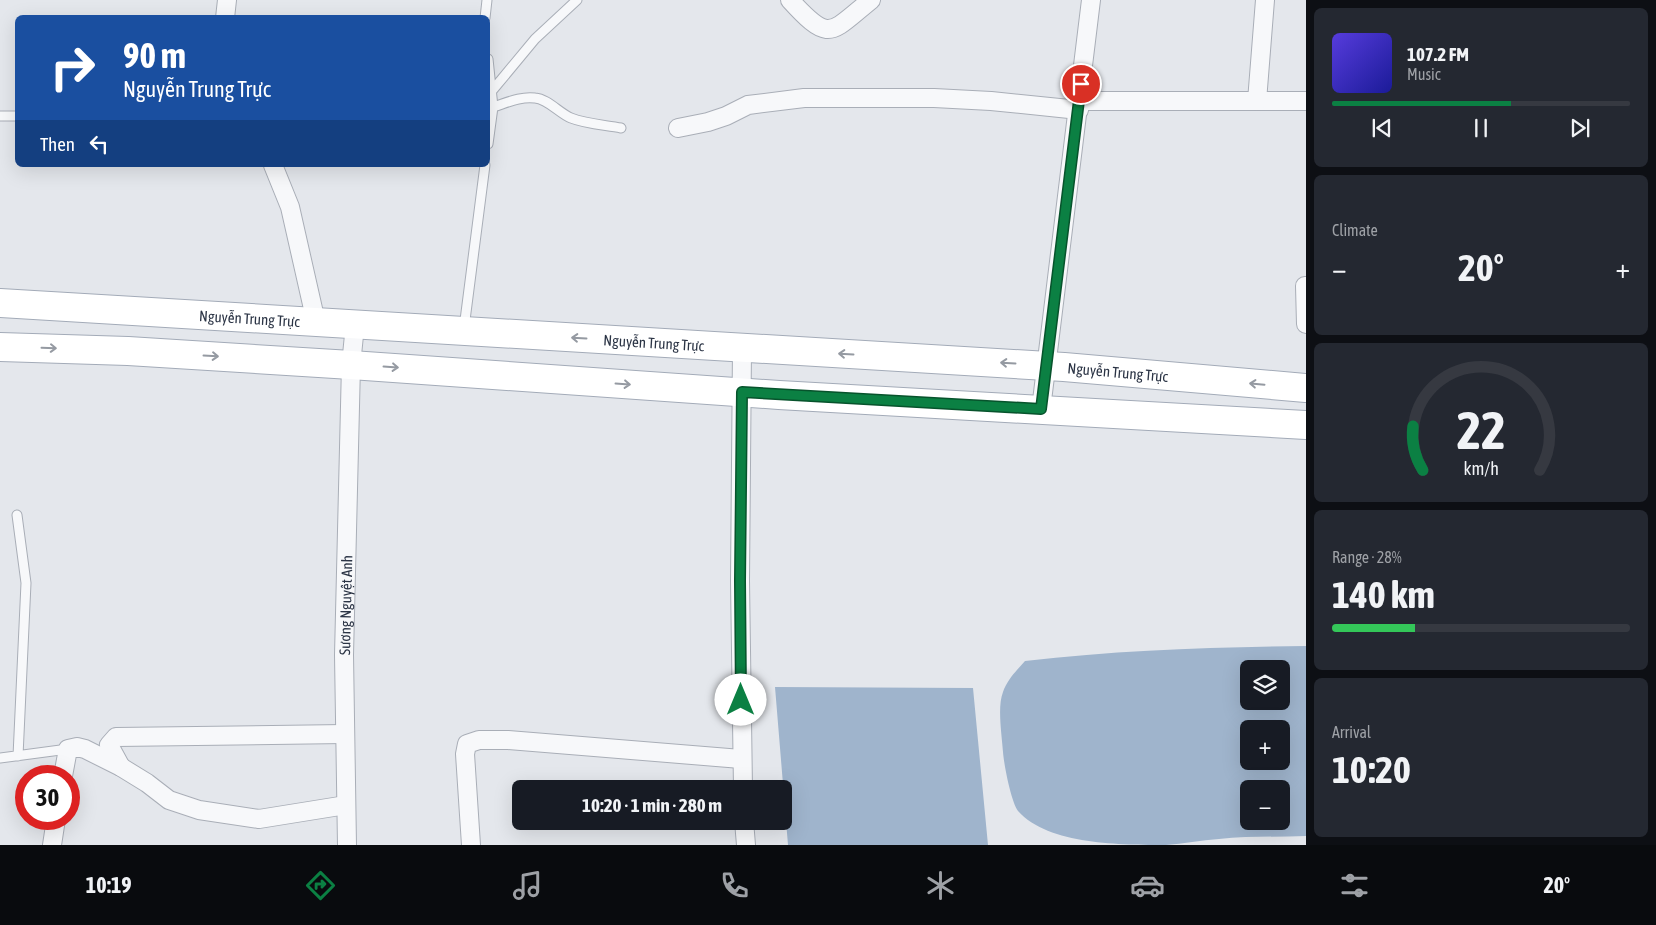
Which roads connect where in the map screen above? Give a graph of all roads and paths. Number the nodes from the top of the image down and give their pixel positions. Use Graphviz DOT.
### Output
graph roads {
  1 [pos="227,0"];
  2 [pos="487,0"];
  3 [pos="578,0"];
  4 [pos="790,0"];
  5 [pos="872,0"];
  6 [pos="1091,0"];
  7 [pos="1265,0"];
  8 [pos="225,15"];
  9 [pos="485,15"];
  10 [pos="490,81"];
  11 [pos="491,92"];
  12 [pos="1257,101"];
  13 [pos="1306,101"];
  14 [pos="1079,105"];
  15 [pos="493,107"];
  16 [pos="0,116"];
  17 [pos="15,116"];
  18 [pos="621,128"];
  19 [pos="678,128"];
  20 [pos="490,129"];
  21 [pos="274,167"];
  22 [pos="485,167"];
  23 [pos="1305,286"];
  24 [pos="0,303"];
  25 [pos="316,322"];
  26 [pos="1306,324"];
  27 [pos="355,325"];
  28 [pos="463,331"];
  29 [pos="0,347"];
  30 [pos="742,348"];
  31 [pos="311,362"];
  32 [pos="351,364"];
  33 [pos="1046,366"];
  34 [pos="1306,387"];
  35 [pos="742,392"];
  36 [pos="1041,409"];
  37 [pos="1306,425"];
  38 [pos="17,515"];
  39 [pos="345,734"];
  40 [pos="68,749"];
  41 [pos="18,756"];
  42 [pos="0,758"];
  43 [pos="741,759"];
  44 [pos="65,765"];
  45 [pos="121,767"];
  46 [pos="742,780"];
  47 [pos="346,805"];
  48 [pos="54,830"];
  49 [pos="745,830"];
  50 [pos="52,845"];
  51 [pos="347,845"];
  52 [pos="471,845"];
  53 [pos="746,845"];
  1 -- 8 [label="street"];
  2 -- 9 [label="lane"];
  3 -- 11 [label="lane"];
  4 -- 5 [label="street"];
  6 -- 14 [label="street"];
  7 -- 12 [label="street"];
  10 -- 11 [label="lane"];
  11 -- 15 [label="lane"];
  12 -- 13 [label="street"];
  12 -- 14 [label="street"];
  14 -- 19 [label="street"];
  14 -- 33 [label="street"];
  15 -- 18 [label="lane"];
  15 -- 20 [label="lane"];
  16 -- 17 [label="lane"];
  21 -- 25 [label="street"];
  22 -- 28 [label="lane"];
  23 -- 26 [label="street"];
  24 -- 25 [label="main road, Nguyễn Trung Trực"];
  25 -- 27 [label="main road, Nguyễn Trung Trực"];
  25 -- 31 [label="main road"];
  27 -- 28 [label="main road, Nguyễn Trung Trực"];
  27 -- 32 [label="street, Sương Nguyệt Anh"];
  30 -- 28 [label="main road, Nguyễn Trung Trực, one-way"];
  29 -- 31 [label="main road, one-way"];
  33 -- 30 [label="main road, Nguyễn Trung Trực, one-way"];
  30 -- 35 [label="street"];
  31 -- 32 [label="main road"];
  32 -- 35 [label="main road, one-way"];
  32 -- 39 [label="street, Sương Nguyệt Anh"];
  34 -- 33 [label="main road, Nguyễn Trung Trực, one-way"];
  33 -- 36 [label="street"];
  35 -- 36 [label="main road"];
  35 -- 43 [label="street"];
  36 -- 37 [label="main road"];
  38 -- 41 [label="lane"];
  39 -- 45 [label="street"];
  39 -- 47 [label="street, Sương Nguyệt Anh"];
  40 -- 41 [label="lane"];
  40 -- 44 [label="street"];
  40 -- 45 [label="street"];
  41 -- 42 [label="lane"];
  43 -- 46 [label="street"];
  43 -- 52 [label="street"];
  45 -- 47 [label="street"];
  47 -- 51 [label="street, Sương Nguyệt Anh"];
  48 -- 50 [label="street"];
  49 -- 53 [label="street"];
}
